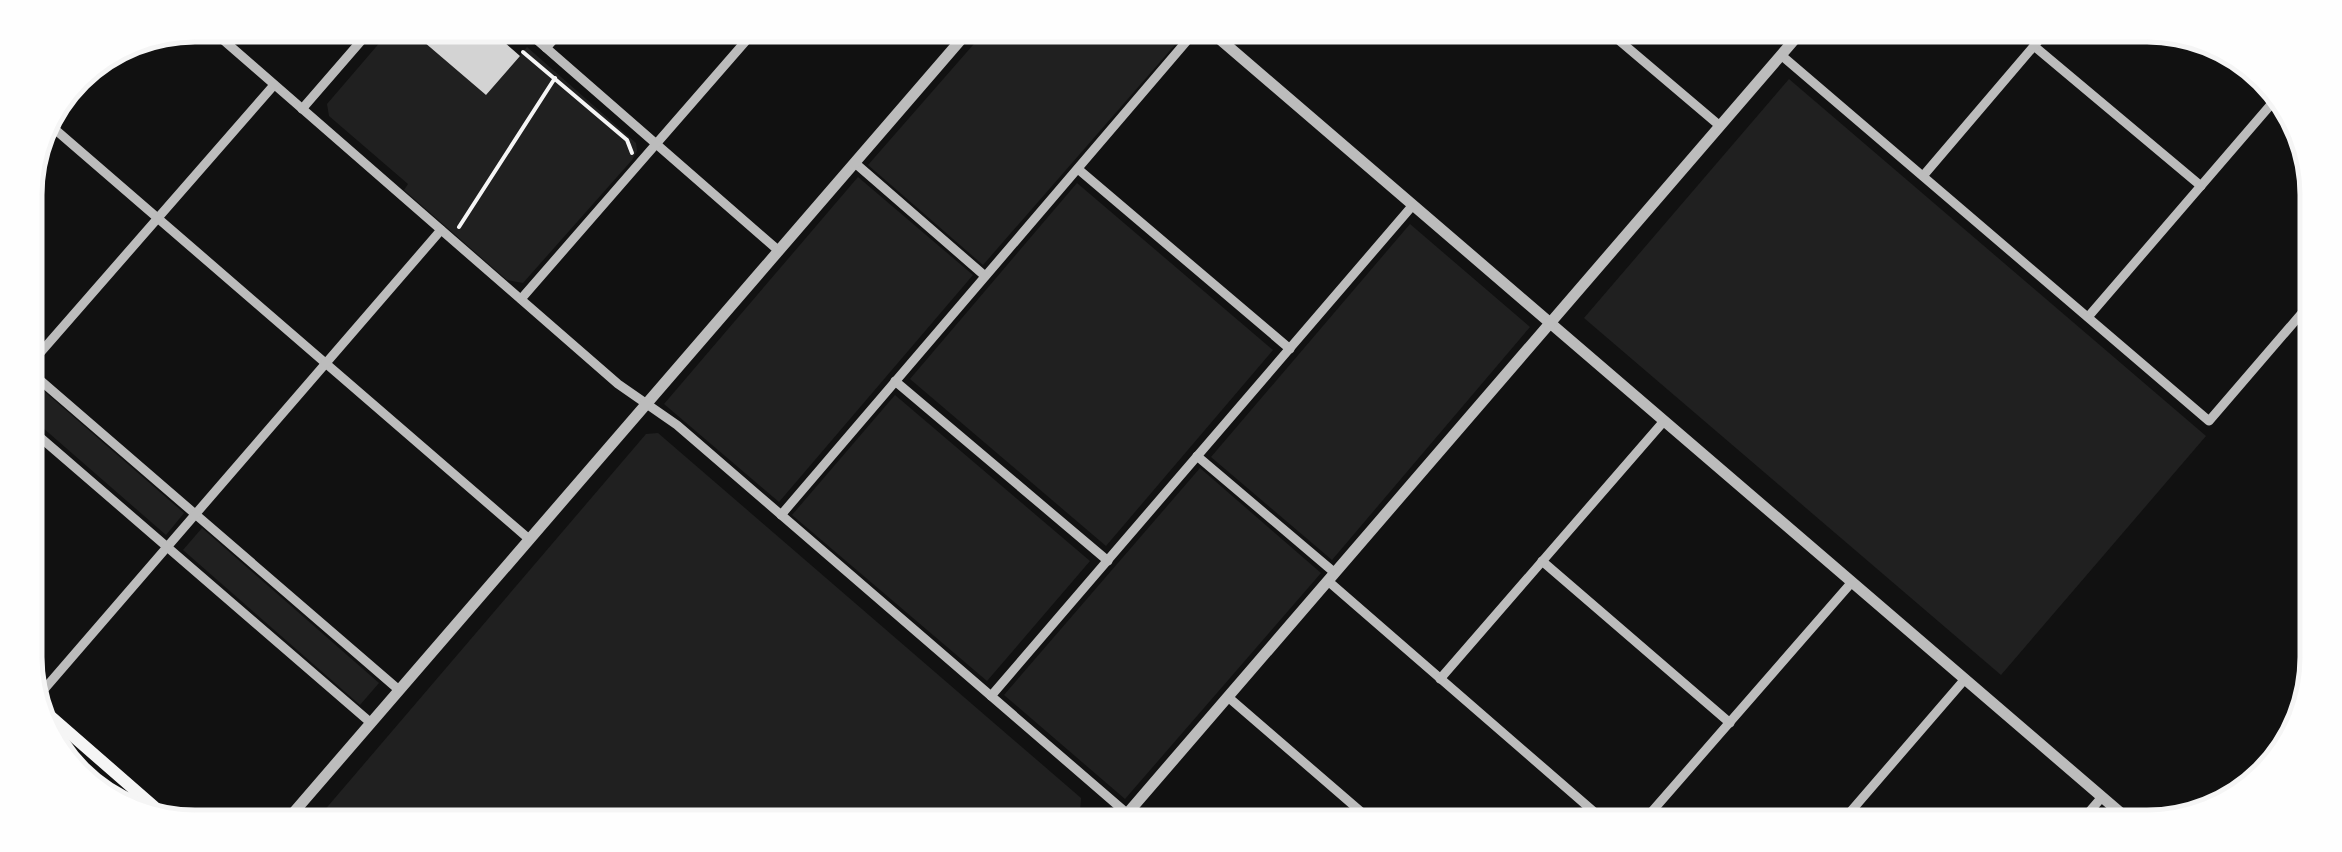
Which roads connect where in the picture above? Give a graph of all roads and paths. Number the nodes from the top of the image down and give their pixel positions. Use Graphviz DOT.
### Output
graph roads {
  1 [pos="227,43"];
  2 [pos="359,43"];
  3 [pos="540,43"];
  4 [pos="551,43"];
  5 [pos="745,43"];
  6 [pos="958,43"];
  7 [pos="1187,43"];
  8 [pos="1232,43"];
  9 [pos="1622,43"];
  10 [pos="1791,43"];
  11 [pos="2037,43"];
  12 [pos="2034,46"];
  13 [pos="546,48"];
  14 [pos="523,52"];
  15 [pos="1781,55"];
  16 [pos="556,78"];
  17 [pos="274,84"];
  18 [pos="2270,106"];
  19 [pos="302,109"];
  20 [pos="1720,126"];
  21 [pos="57,130"];
  22 [pos="656,144"];
  23 [pos="630,156"];
  24 [pos="855,163"];
  25 [pos="1078,169"];
  26 [pos="1923,176"];
  27 [pos="2201,186"];
  28 [pos="1413,205"];
  29 [pos="158,218"];
  30 [pos="441,230"];
  31 [pos="456,231"];
  32 [pos="779,250"];
  33 [pos="986,276"];
  34 [pos="521,299"];
  35 [pos="2300,315"];
  36 [pos="2088,317"];
  37 [pos="1550,323"];
  38 [pos="1290,348"];
  39 [pos="43,351"];
  40 [pos="326,363"];
  41 [pos="896,381"];
  42 [pos="43,383"];
  43 [pos="646,403"];
  44 [pos="1664,420"];
  45 [pos="43,440"];
  46 [pos="1197,456"];
  47 [pos="196,514"];
  48 [pos="781,515"];
  49 [pos="530,540"];
  50 [pos="167,547"];
  51 [pos="1108,560"];
  52 [pos="1542,561"];
  53 [pos="1331,577"];
  54 [pos="1852,582"];
  55 [pos="1440,679"];
  56 [pos="1966,679"];
  57 [pos="46,688"];
  58 [pos="400,690"];
  59 [pos="991,696"];
  60 [pos="1228,697"];
  61 [pos="57,722"];
  62 [pos="1730,722"];
  63 [pos="371,723"];
  64 [pos="2102,797"];
  65 [pos="148,801"];
  66 [pos="1358,809"];
  67 [pos="1591,809"];
  68 [pos="1654,809"];
  69 [pos="1853,809"];
  70 [pos="2092,809"];
  71 [pos="2117,809"];
  72 [pos="296,810"];
  73 [pos="1116,810"];
  74 [pos="1137,810"];
  1 -- 17 [label="street"];
  2 -- 19 [label="street"];
  3 -- 13 [label="street"];
  4 -- 13 [label="street"];
  5 -- 22 [label="street"];
  6 -- 24 [label="street"];
  7 -- 25 [label="street"];
  8 -- 28 [label="street"];
  9 -- 20 [label="street"];
  10 -- 15 [label="street"];
  11 -- 12 [label="street"];
  12 -- 26 [label="street"];
  12 -- 27 [label="street"];
  13 -- 22 [label="street"];
  14 -- 16 [label="path"];
  15 -- 20 [label="street"];
  15 -- 26 [label="street"];
  16 -- 23 [label="path"];
  16 -- 31 [label="path"];
  17 -- 19 [label="street"];
  17 -- 29 [label="street"];
  18 -- 27 [label="street"];
  19 -- 30 [label="street"];
  20 -- 37 [label="street"];
  21 -- 29 [label="street"];
  22 -- 32 [label="street"];
  22 -- 34 [label="street"];
  24 -- 32 [label="street"];
  24 -- 33 [label="street"];
  25 -- 33 [label="street"];
  25 -- 38 [label="street"];
  26 -- 36 [label="street"];
  27 -- 36 [label="street"];
  28 -- 37 [label="street"];
  28 -- 38 [label="street"];
  29 -- 39 [label="street"];
  29 -- 40 [label="street"];
  30 -- 34 [label="street"];
  30 -- 40 [label="street"];
  32 -- 43 [label="street"];
  33 -- 41 [label="street"];
  34 -- 43 [label="street"];
  35 -- 36 [label="street"];
  37 -- 44 [label="street"];
  37 -- 53 [label="street"];
  38 -- 46 [label="street"];
  40 -- 47 [label="street"];
  40 -- 49 [label="street"];
  41 -- 48 [label="street"];
  41 -- 51 [label="street"];
  42 -- 47 [label="street"];
  43 -- 48 [label="street"];
  43 -- 49 [label="street"];
  44 -- 52 [label="street"];
  44 -- 54 [label="street"];
  45 -- 50 [label="street"];
  46 -- 51 [label="street"];
  46 -- 53 [label="street"];
  47 -- 50 [label="street"];
  47 -- 58 [label="street"];
  48 -- 59 [label="street"];
  49 -- 58 [label="street"];
  50 -- 57 [label="street"];
  50 -- 63 [label="street"];
  51 -- 59 [label="street"];
  52 -- 55 [label="street"];
  52 -- 62 [label="street"];
  53 -- 55 [label="street"];
  53 -- 60 [label="street"];
  54 -- 56 [label="street"];
  54 -- 62 [label="street"];
  55 -- 67 [label="street"];
  56 -- 64 [label="street"];
  56 -- 69 [label="street"];
  58 -- 63 [label="street"];
  59 -- 73 [label="street"];
  60 -- 66 [label="street"];
  60 -- 74 [label="street"];
  61 -- 65 [label="main road"];
  62 -- 68 [label="street"];
  63 -- 72 [label="street"];
  64 -- 70 [label="street"];
  64 -- 71 [label="street"];
}
